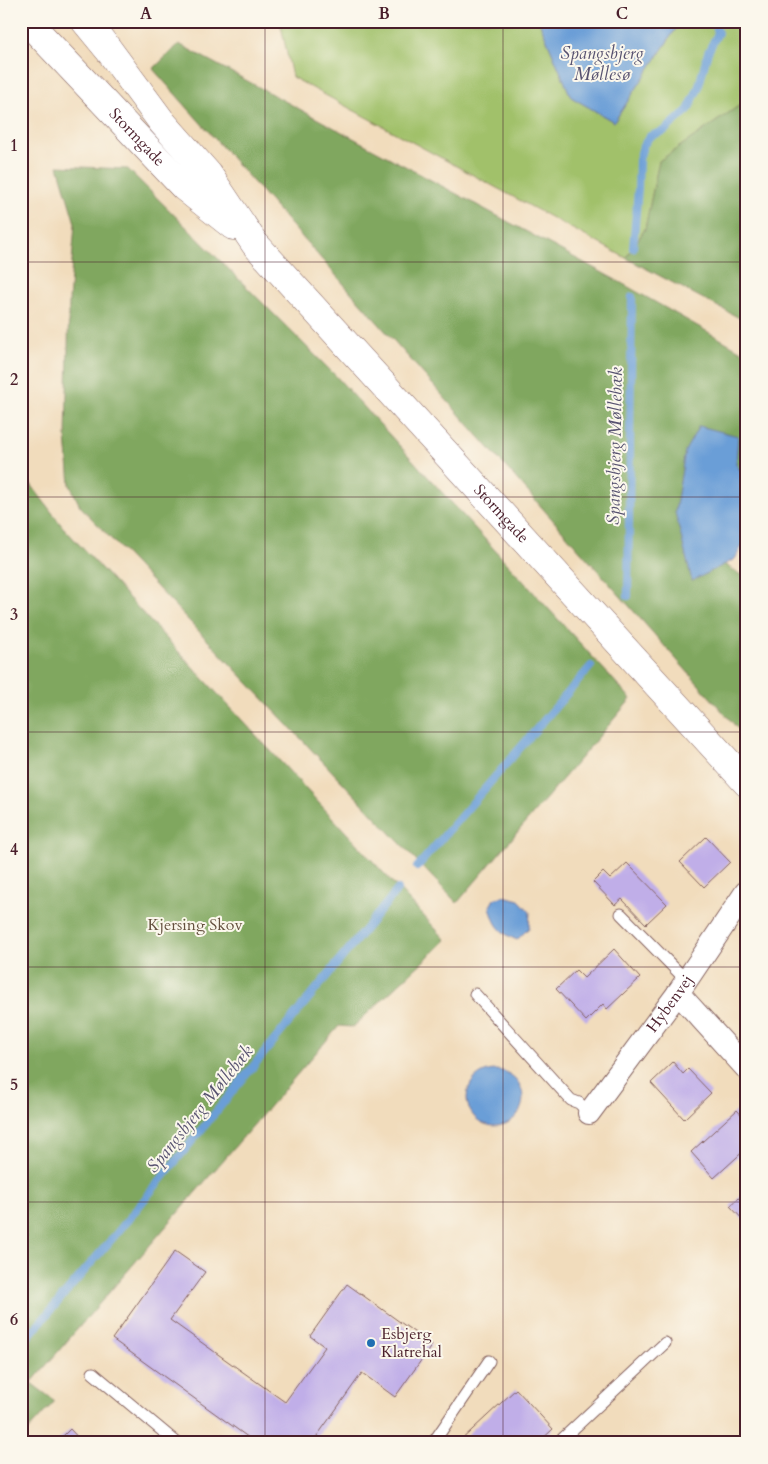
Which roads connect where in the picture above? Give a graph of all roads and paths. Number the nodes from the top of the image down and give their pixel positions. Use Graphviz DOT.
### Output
graph roads {
  1 [pos="27,21"];
  2 [pos="53,21"];
  3 [pos="85,21"];
  4 [pos="173,135"];
  5 [pos="255,244"];
  6 [pos="747,783"];
  7 [pos="746,892"];
  8 [pos="621,914"];
  9 [pos="682,987"];
  10 [pos="475,994"];
  11 [pos="747,1069"];
  12 [pos="589,1113"];
  13 [pos="665,1344"];
  14 [pos="489,1361"];
  15 [pos="93,1373"];
  16 [pos="177,1443"];
  17 [pos="433,1443"];
  18 [pos="558,1443"];
  1 -- 5 [label="street, Stormgade"];
  2 -- 4 [label="street"];
  3 -- 4 [label="street, Stormgade"];
  4 -- 5 [label="street, Stormgade"];
  5 -- 6 [label="street, Stormgade"];
  7 -- 9 [label="street, Hybenvej"];
  8 -- 9 [label="lane"];
  9 -- 11 [label="street"];
  9 -- 12 [label="street, Hybenvej"];
  10 -- 12 [label="lane"];
  13 -- 18 [label="lane"];
  14 -- 17 [label="lane"];
  15 -- 16 [label="lane"];
}
